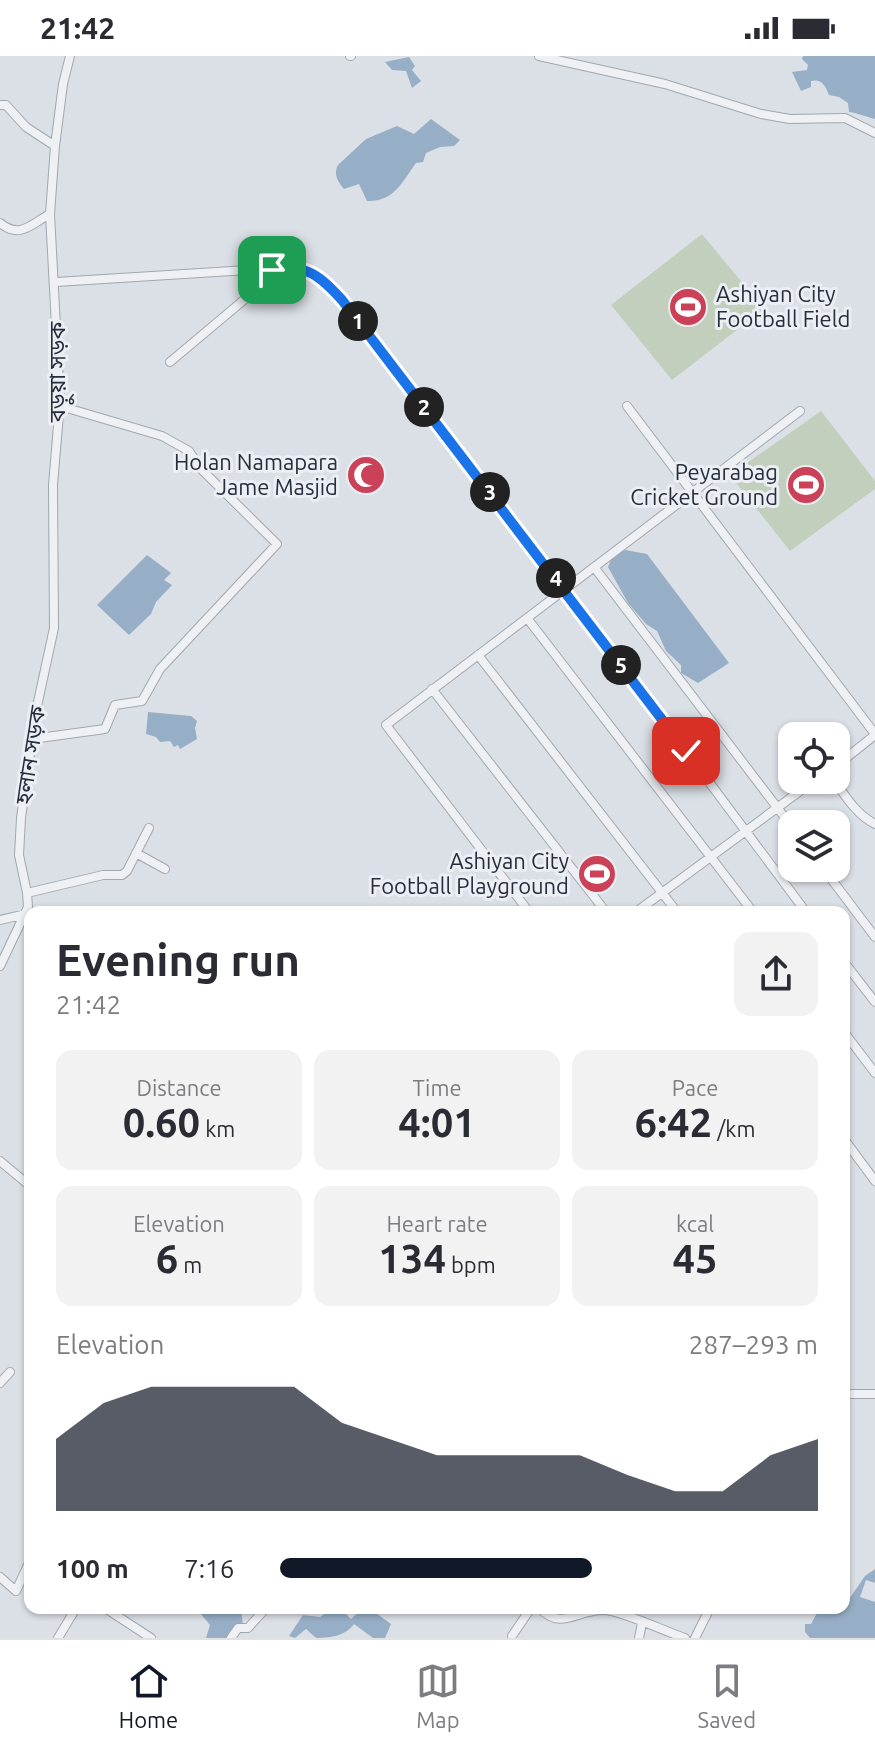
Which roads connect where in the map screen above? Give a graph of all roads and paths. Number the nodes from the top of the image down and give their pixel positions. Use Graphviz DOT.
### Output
graph roads {
  1 [pos="70,56"];
  2 [pos="539,56"];
  3 [pos="0,105"];
  4 [pos="875,133"];
  5 [pos="55,146"];
  6 [pos="50,214"];
  7 [pos="0,223"];
  8 [pos="282,268"];
  9 [pos="56,282"];
  10 [pos="170,362"];
  11 [pos="60,406"];
  12 [pos="627,406"];
  13 [pos="800,411"];
  14 [pos="691,493"];
  15 [pos="594,567"];
  16 [pos="56,586"];
  17 [pos="565,589"];
  18 [pos="527,618"];
  19 [pos="478,655"];
  20 [pos="432,689"];
  21 [pos="875,734"];
  22 [pos="32,739"];
  23 [pos="850,755"];
  24 [pos="796,794"];
  25 [pos="844,794"];
  26 [pos="777,808"];
  27 [pos="875,824"];
  28 [pos="149,828"];
  29 [pos="746,832"];
  30 [pos="136,853"];
  31 [pos="712,857"];
  32 [pos="165,869"];
  33 [pos="834,882"];
  34 [pos="27,893"];
  35 [pos="664,894"];
  36 [pos="26,906"];
  37 [pos="524,906"];
  38 [pos="601,906"];
  39 [pos="645,906"];
  40 [pos="673,906"];
  41 [pos="749,906"];
  42 [pos="802,906"];
  43 [pos="24,914"];
  44 [pos="0,920"];
  45 [pos="24,929"];
  46 [pos="875,937"];
  47 [pos="0,966"];
  48 [pos="850,970"];
  49 [pos="875,1002"];
  50 [pos="850,1040"];
  51 [pos="875,1073"];
  52 [pos="850,1147"];
  53 [pos="0,1161"];
  54 [pos="24,1181"];
  55 [pos="875,1181"];
  56 [pos="10,1372"];
  57 [pos="0,1383"];
  58 [pos="850,1394"];
  59 [pos="875,1394"];
  60 [pos="24,1576"];
  61 [pos="0,1577"];
  62 [pos="72,1614"];
  63 [pos="112,1614"];
  64 [pos="261,1614"];
  65 [pos="527,1614"];
  66 [pos="545,1614"];
  67 [pos="580,1614"];
  68 [pos="624,1614"];
  69 [pos="707,1614"];
  70 [pos="642,1623"];
  71 [pos="138,1635"];
  72 [pos="513,1637"];
  73 [pos="58,1638"];
  74 [pos="151,1638"];
  75 [pos="231,1638"];
  76 [pos="502,1638"];
  77 [pos="639,1638"];
  78 [pos="685,1638"];
  79 [pos="695,1638"];
  1 -- 5 [label="street, বড়ুয়া সড়ক"];
  2 -- 4 [label="street"];
  3 -- 5 [label="street"];
  5 -- 6 [label="street, বড়ুয়া সড়ক"];
  6 -- 7 [label="street"];
  6 -- 9 [label="street, বড়ুয়া সড়ক"];
  8 -- 9 [label="street"];
  8 -- 10 [label="street"];
  8 -- 17 [label="street"];
  9 -- 11 [label="street, বড়ুয়া সড়ক"];
  11 -- 16 [label="street, বড়ুয়া সড়ক"];
  11 -- 22 [label="street"];
  12 -- 14 [label="street"];
  13 -- 14 [label="street"];
  14 -- 15 [label="street"];
  14 -- 21 [label="street"];
  15 -- 17 [label="street"];
  15 -- 26 [label="street"];
  16 -- 22 [label="street, হলান সড়ক"];
  17 -- 18 [label="street"];
  17 -- 29 [label="street"];
  18 -- 19 [label="street"];
  18 -- 31 [label="street"];
  19 -- 20 [label="street"];
  19 -- 35 [label="street"];
  20 -- 37 [label="street"];
  20 -- 38 [label="street"];
  21 -- 23 [label="street"];
  22 -- 34 [label="street, হলান সড়ক"];
  24 -- 26 [label="street"];
  25 -- 27 [label="street"];
  26 -- 29 [label="street"];
  28 -- 30 [label="street"];
  29 -- 31 [label="street"];
  29 -- 42 [label="street"];
  30 -- 32 [label="street"];
  30 -- 34 [label="street"];
  31 -- 35 [label="street"];
  31 -- 41 [label="street"];
  33 -- 46 [label="street"];
  34 -- 36 [label="street, হলান সড়ক"];
  35 -- 39 [label="street"];
  35 -- 40 [label="street"];
  43 -- 44 [label="street"];
  45 -- 47 [label="street, হলান সড়ক"];
  48 -- 49 [label="street"];
  50 -- 51 [label="street"];
  52 -- 55 [label="street"];
  53 -- 54 [label="street"];
  56 -- 57 [label="street"];
  58 -- 59 [label="street"];
  60 -- 61 [label="street"];
  62 -- 73 [label="street"];
  63 -- 71 [label="street"];
  64 -- 75 [label="street"];
  65 -- 72 [label="street"];
  66 -- 67 [label="street"];
  68 -- 70 [label="street"];
  69 -- 79 [label="street"];
  70 -- 77 [label="street"];
  70 -- 78 [label="street"];
  71 -- 74 [label="street"];
  72 -- 76 [label="street"];
}
